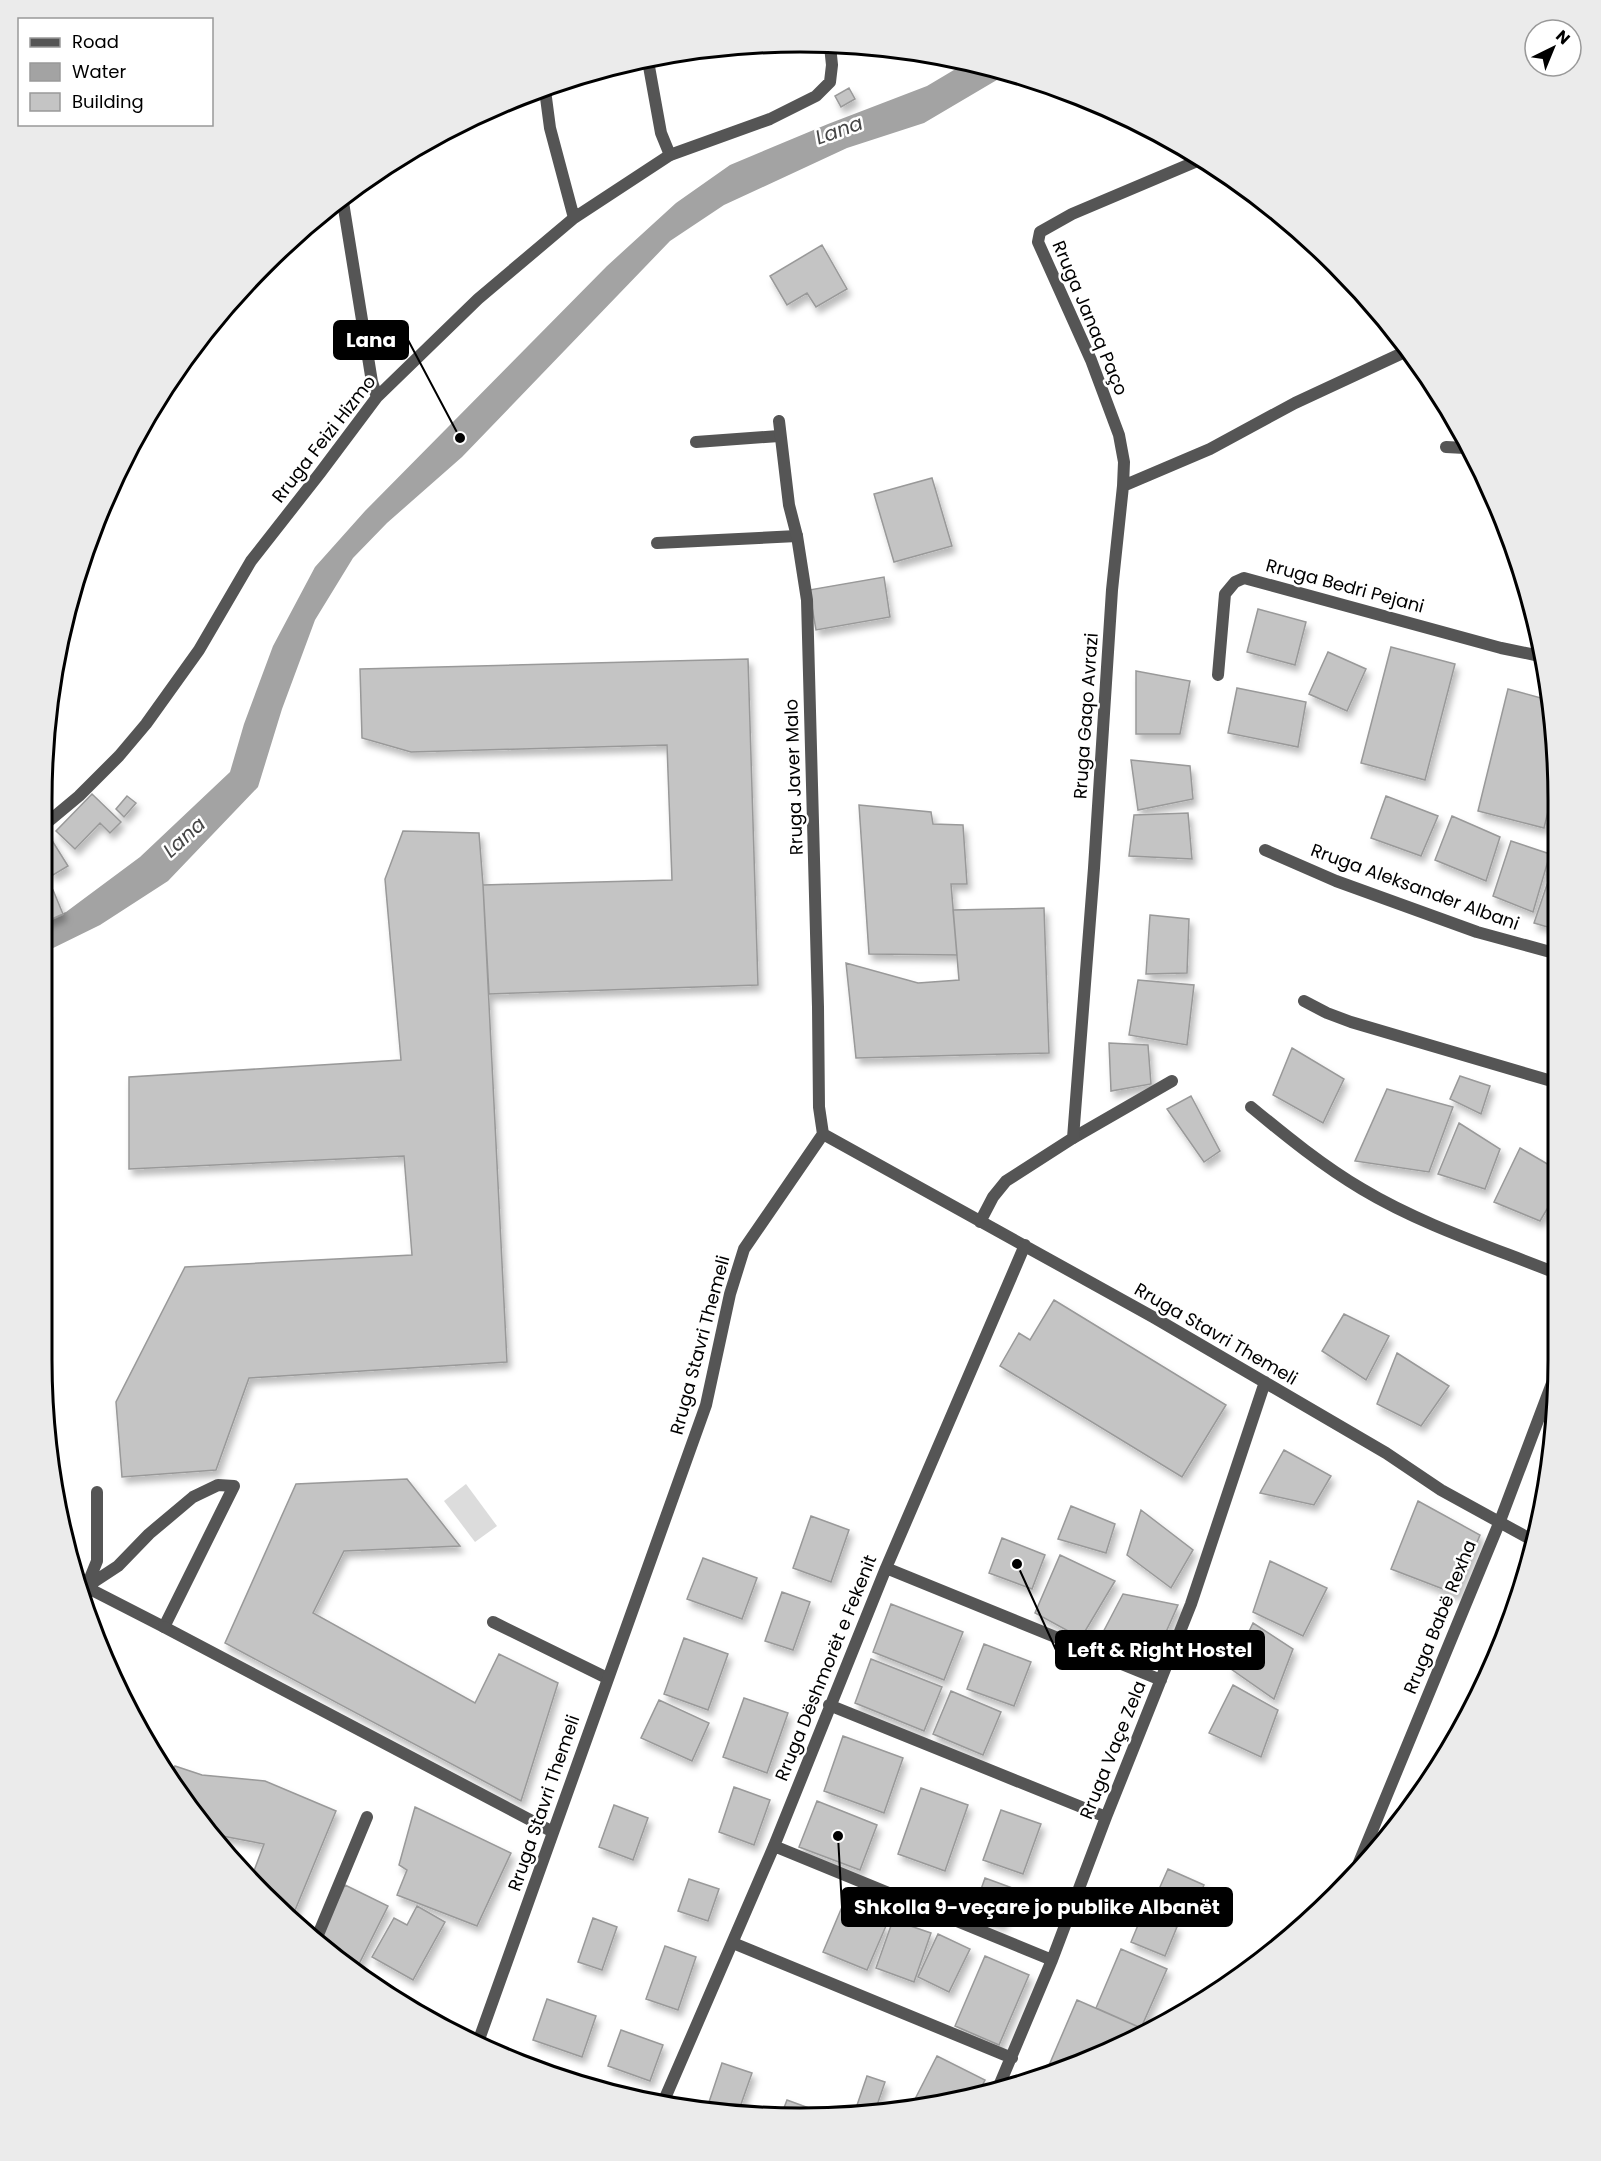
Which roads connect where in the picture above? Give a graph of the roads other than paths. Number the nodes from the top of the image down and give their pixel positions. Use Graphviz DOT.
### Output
graph roads {
  1 [pos="831,53"];
  2 [pos="649,68"];
  3 [pos="546,97"];
  4 [pos="670,155"];
  5 [pos="1191,164"];
  6 [pos="344,208"];
  7 [pos="574,218"];
  8 [pos="1400,354"];
  9 [pos="377,397"];
  10 [pos="779,421"];
  11 [pos="779,436"];
  12 [pos="696,442"];
  13 [pos="1446,447"];
  14 [pos="1459,448"];
  15 [pos="1123,486"];
  16 [pos="797,536"];
  17 [pos="657,543"];
  18 [pos="1534,655"];
  19 [pos="1218,675"];
  20 [pos="52,818"];
  21 [pos="1265,850"];
  22 [pos="1548,951"];
  23 [pos="1304,1001"];
  24 [pos="1548,1080"];
  25 [pos="1172,1081"];
  26 [pos="1251,1107"];
  27 [pos="823,1134"];
  28 [pos="1072,1138"];
  29 [pos="980,1222"];
  30 [pos="1025,1245"];
  31 [pos="1548,1270"];
  32 [pos="1265,1382"];
  33 [pos="1547,1396"];
  34 [pos="98,1492"];
  35 [pos="1500,1521"];
  36 [pos="1527,1537"];
  37 [pos="886,1568"];
  38 [pos="87,1585"];
  39 [pos="88,1589"];
  40 [pos="90,1593"];
  41 [pos="493,1622"];
  42 [pos="164,1627"];
  43 [pos="607,1678"];
  44 [pos="1161,1680"];
  45 [pos="829,1705"];
  46 [pos="367,1816"];
  47 [pos="1106,1817"];
  48 [pos="553,1832"];
  49 [pos="774,1846"];
  50 [pos="1366,1851"];
  51 [pos="319,1932"];
  52 [pos="733,1943"];
  53 [pos="1052,1960"];
  54 [pos="480,2036"];
  55 [pos="1012,2058"];
  56 [pos="1002,2081"];
  57 [pos="666,2096"];
  1 -- 4 [label="street, Rruga Feizi Hizmo"];
  2 -- 4 [label="street"];
  3 -- 7 [label="street"];
  4 -- 7 [label="street, Rruga Feizi Hizmo"];
  5 -- 15 [label="street, Rruga Janaq Paço"];
  6 -- 9 [label="street"];
  7 -- 9 [label="street, Rruga Feizi Hizmo"];
  8 -- 15 [label="street"];
  9 -- 20 [label="street, Rruga Feizi Hizmo"];
  10 -- 11 [label="street, Rruga Javer Malo"];
  11 -- 12 [label="street"];
  11 -- 16 [label="street, Rruga Javer Malo"];
  13 -- 14 [label="street"];
  15 -- 28 [label="street, Rruga Gaqo Avrazi"];
  16 -- 17 [label="street"];
  16 -- 27 [label="street, Rruga Javer Malo"];
  18 -- 19 [label="street, Rruga Bedri Pejani"];
  21 -- 22 [label="street, Rruga Aleksander Albani"];
  23 -- 24 [label="street"];
  25 -- 28 [label="street"];
  26 -- 31 [label="street"];
  27 -- 29 [label="street, Rruga Stavri Themeli"];
  27 -- 43 [label="street, Rruga Stavri Themeli"];
  28 -- 29 [label="street"];
  29 -- 30 [label="street, Rruga Stavri Themeli"];
  30 -- 32 [label="street, Rruga Stavri Themeli"];
  30 -- 37 [label="street, Rruga Dëshmorët e Fekenit"];
  32 -- 35 [label="street, Rruga Stavri Themeli"];
  32 -- 44 [label="street, Rruga Vaçe Zela"];
  33 -- 35 [label="street, Rruga Babë Rexha"];
  34 -- 38 [label="street"];
  35 -- 36 [label="street, Rruga Stavri Themeli"];
  35 -- 50 [label="street, Rruga Babë Rexha"];
  37 -- 44 [label="street"];
  37 -- 45 [label="street, Rruga Dëshmorët e Fekenit"];
  39 -- 42 [label="street"];
  40 -- 42 [label="street"];
  41 -- 43 [label="street"];
  42 -- 48 [label="street"];
  43 -- 48 [label="street, Rruga Stavri Themeli"];
  44 -- 47 [label="street, Rruga Vaçe Zela"];
  45 -- 47 [label="street"];
  45 -- 49 [label="street, Rruga Dëshmorët e Fekenit"];
  46 -- 51 [label="street"];
  47 -- 53 [label="street, Rruga Vaçe Zela"];
  48 -- 54 [label="street, Rruga Stavri Themeli"];
  49 -- 52 [label="street, Rruga Dëshmorët e Fekenit"];
  49 -- 53 [label="street"];
  52 -- 55 [label="street"];
  52 -- 57 [label="street, Rruga Dëshmorët e Fekenit"];
  53 -- 55 [label="street, Rruga Vaçe Zela"];
  55 -- 56 [label="street, Rruga Vaçe Zela"];
}
